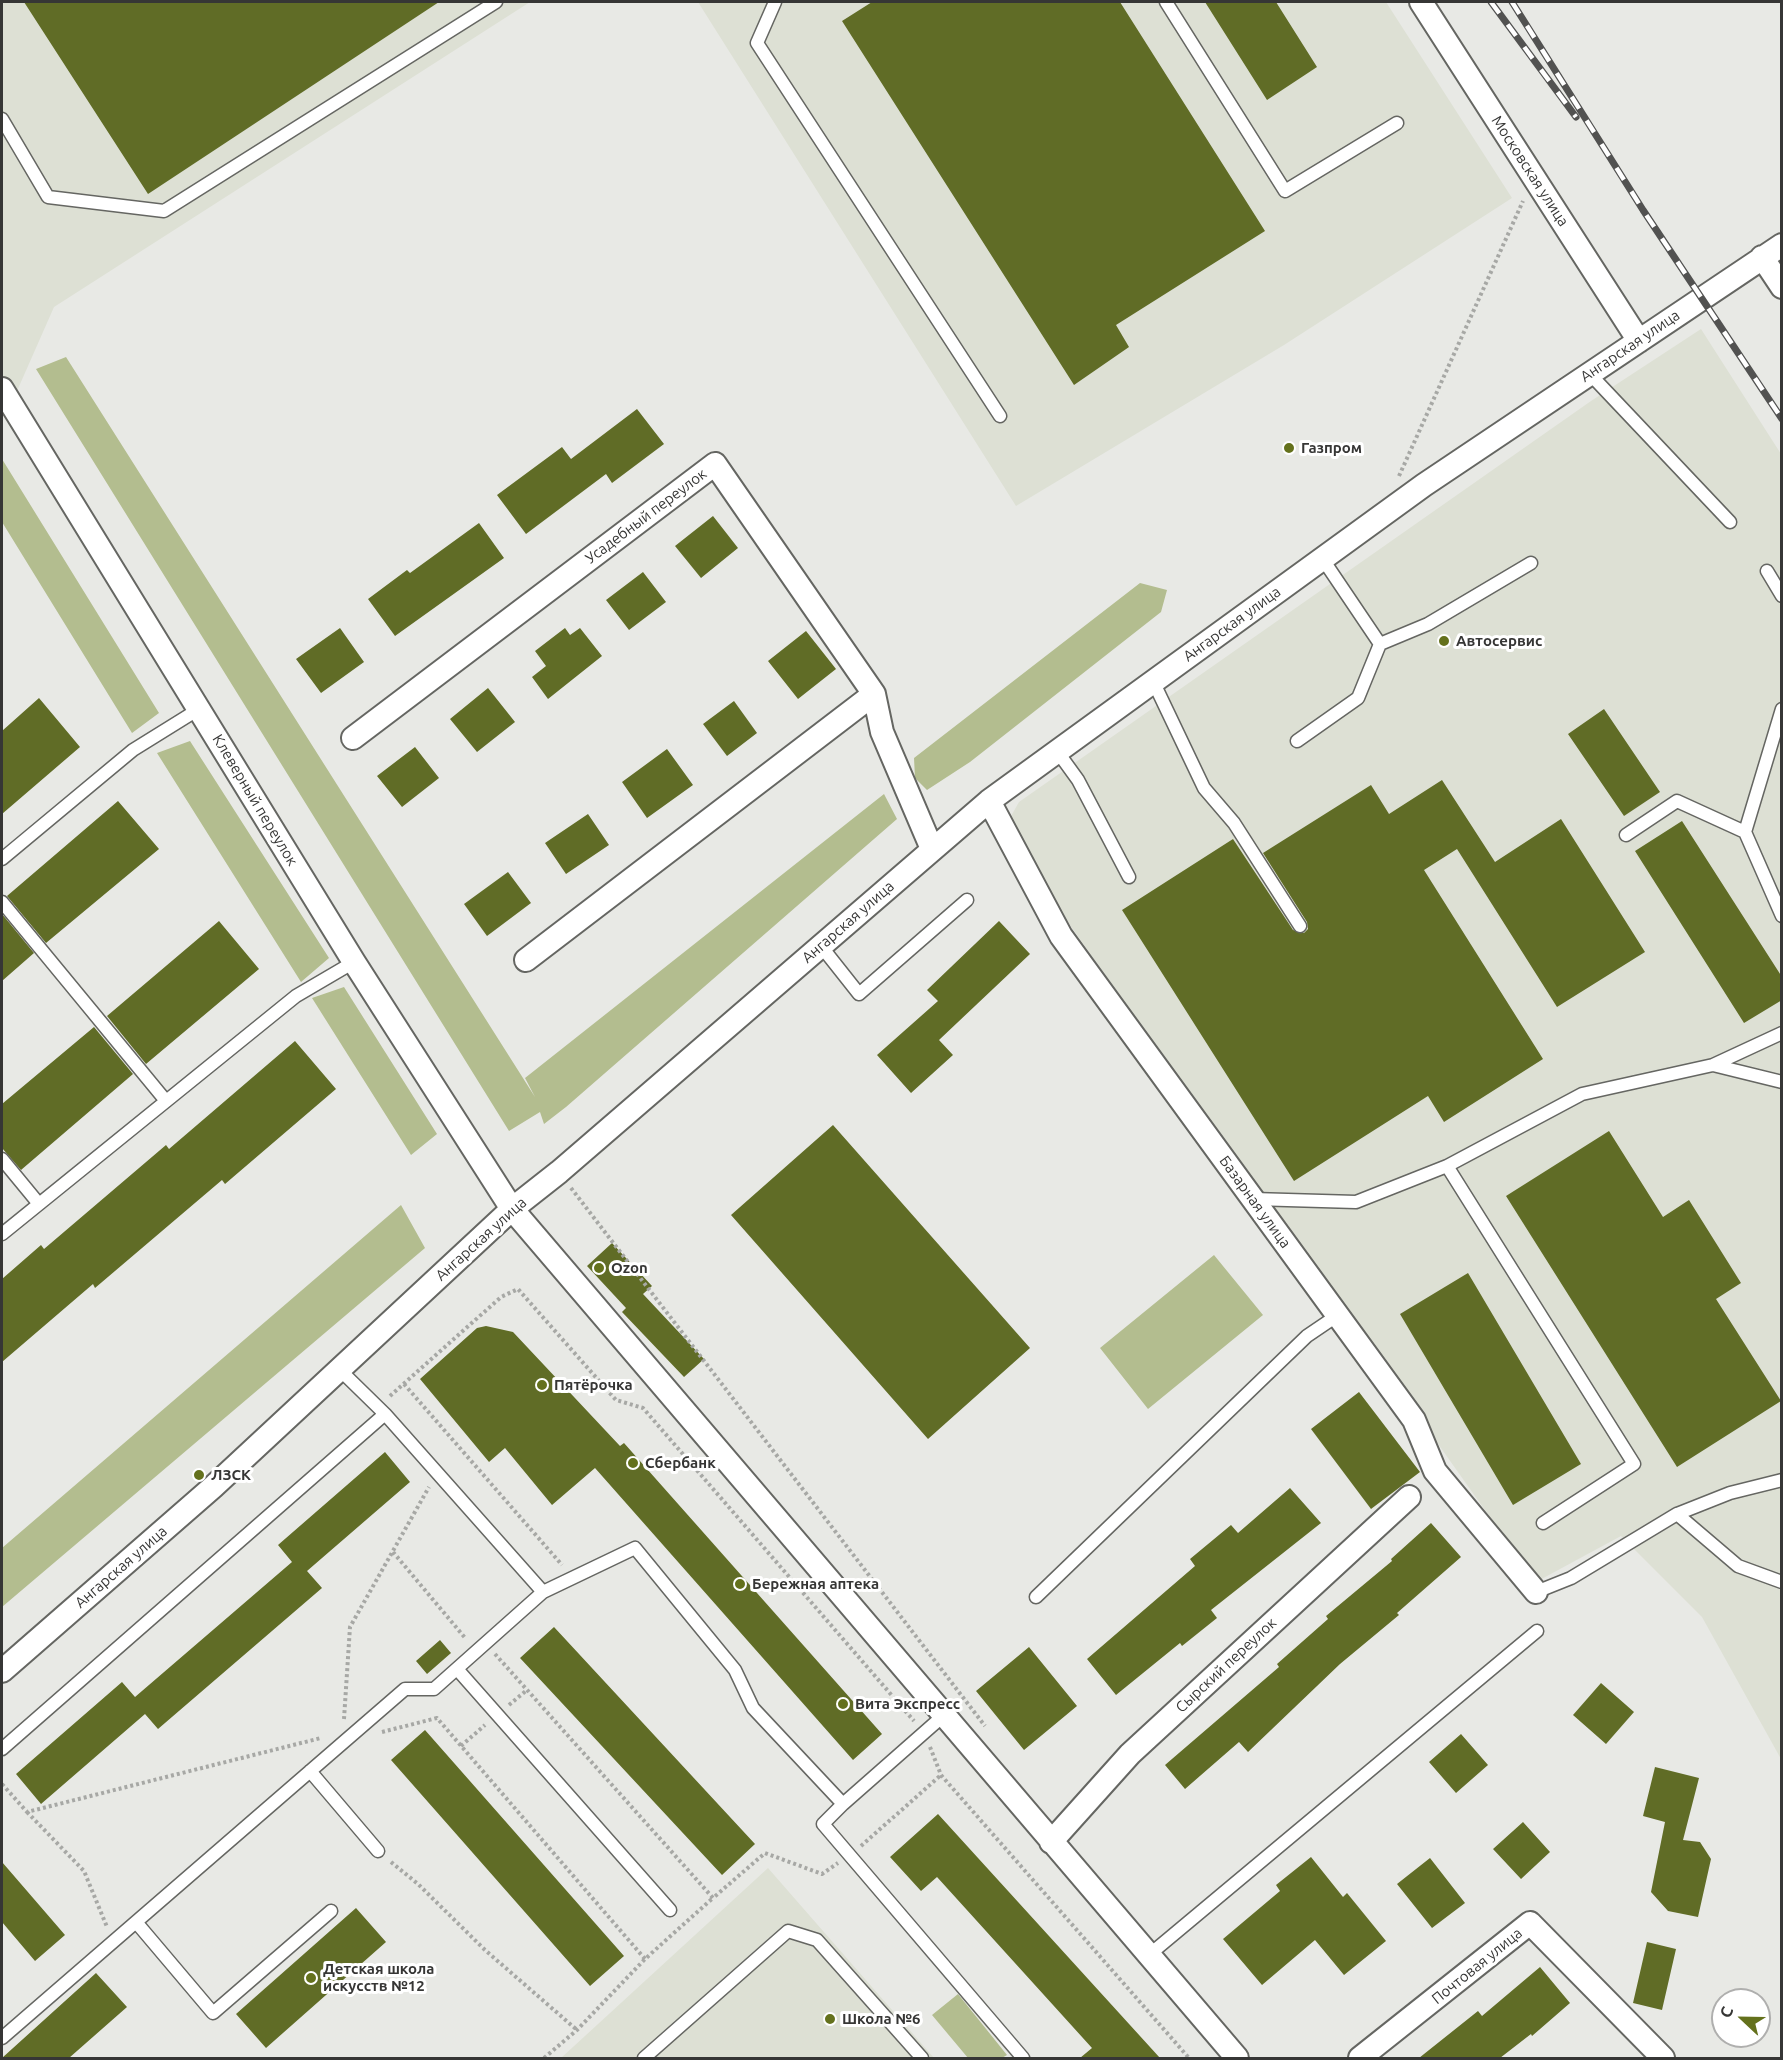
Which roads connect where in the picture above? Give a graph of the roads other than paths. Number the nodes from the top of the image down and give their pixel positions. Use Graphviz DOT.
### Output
graph roads {
  1 [pos="496,2"];
  2 [pos="775,2"];
  3 [pos="1166,2"];
  4 [pos="1421,2"];
  5 [pos="2,119"];
  6 [pos="1397,123"];
  7 [pos="1782,245"];
  8 [pos="1762,257"];
  9 [pos="1782,287"];
  10 [pos="1639,341"];
  11 [pos="1589,373"];
  12 [pos="2,389"];
  13 [pos="1000,416"];
  14 [pos="1730,522"];
  15 [pos="1322,558"];
  16 [pos="1531,563"];
  17 [pos="1767,571"];
  18 [pos="1782,596"];
  19 [pos="1380,644"];
  20 [pos="1153,681"];
  21 [pos="874,694"];
  22 [pos="199,709"];
  23 [pos="1782,709"];
  24 [pos="353,738"];
  25 [pos="1297,741"];
  26 [pos="1057,751"];
  27 [pos="989,801"];
  28 [pos="1745,832"];
  29 [pos="1626,835"];
  30 [pos="932,849"];
  31 [pos="2,859"];
  32 [pos="1129,877"];
  33 [pos="967,900"];
  34 [pos="2,902"];
  35 [pos="1782,916"];
  36 [pos="1300,926"];
  37 [pos="821,946"];
  38 [pos="526,960"];
  39 [pos="354,962"];
  40 [pos="1782,1033"];
  41 [pos="1713,1065"];
  42 [pos="1782,1082"];
  43 [pos="166,1101"];
  44 [pos="2,1159"];
  45 [pos="1447,1166"];
  46 [pos="1252,1198"];
  47 [pos="39,1204"];
  48 [pos="512,1209"];
  49 [pos="2,1234"];
  50 [pos="1338,1315"];
  51 [pos="339,1369"];
  52 [pos="382,1410"];
  53 [pos="1782,1480"];
  54 [pos="1409,1497"];
  55 [pos="1677,1514"];
  56 [pos="1543,1523"];
  57 [pos="1782,1582"];
  58 [pos="543,1592"];
  59 [pos="1536,1592"];
  60 [pos="1036,1597"];
  61 [pos="1537,1631"];
  62 [pos="457,1669"];
  63 [pos="2,1671"];
  64 [pos="943,1716"];
  65 [pos="2,1749"];
  66 [pos="310,1771"];
  67 [pos="843,1804"];
  68 [pos="1052,1842"];
  69 [pos="378,1851"];
  70 [pos="670,1910"];
  71 [pos="331,1911"];
  72 [pos="136,1922"];
  73 [pos="1149,1954"];
  74 [pos="2,2038"];
  75 [pos="644,2058"];
  76 [pos="922,2058"];
  77 [pos="1023,2058"];
  78 [pos="1237,2058"];
  79 [pos="1360,2058"];
  80 [pos="1663,2058"];
  1 -- 5 [label="lane"];
  2 -- 13 [label="lane"];
  3 -- 6 [label="lane"];
  4 -- 10 [label="street, Московская улица"];
  7 -- 8 [label="street, Ангарская улица"];
  8 -- 9 [label="street"];
  8 -- 10 [label="street, Ангарская улица"];
  10 -- 11 [label="street, Ангарская улица"];
  11 -- 14 [label="lane"];
  11 -- 15 [label="street, Ангарская улица"];
  12 -- 22 [label="street, Клеверный переулок"];
  15 -- 19 [label="lane"];
  15 -- 20 [label="street, Ангарская улица"];
  16 -- 19 [label="lane"];
  17 -- 18 [label="lane"];
  19 -- 25 [label="lane"];
  20 -- 26 [label="street, Ангарская улица"];
  20 -- 36 [label="lane"];
  21 -- 24 [label="street, Усадебный переулок"];
  21 -- 30 [label="street, Усадебный переулок"];
  21 -- 38 [label="street"];
  22 -- 31 [label="lane"];
  22 -- 39 [label="street, Клеверный переулок"];
  23 -- 28 [label="lane"];
  26 -- 27 [label="street, Ангарская улица"];
  26 -- 32 [label="lane"];
  27 -- 30 [label="street, Ангарская улица"];
  27 -- 46 [label="street, Базарная улица"];
  28 -- 29 [label="lane"];
  28 -- 35 [label="lane"];
  30 -- 37 [label="street, Ангарская улица"];
  33 -- 37 [label="lane"];
  34 -- 43 [label="lane"];
  37 -- 48 [label="street, Ангарская улица"];
  39 -- 43 [label="lane"];
  39 -- 48 [label="street, Клеверный переулок"];
  40 -- 41 [label="lane"];
  41 -- 42 [label="lane"];
  41 -- 45 [label="lane"];
  43 -- 47 [label="lane"];
  44 -- 47 [label="lane"];
  45 -- 46 [label="lane"];
  45 -- 56 [label="lane"];
  46 -- 50 [label="street, Базарная улица"];
  47 -- 49 [label="lane"];
  48 -- 51 [label="street, Ангарская улица"];
  48 -- 64 [label="street, Клеверный переулок"];
  50 -- 59 [label="street, Базарная улица"];
  50 -- 60 [label="lane"];
  51 -- 52 [label="lane"];
  51 -- 63 [label="street, Ангарская улица"];
  52 -- 58 [label="lane"];
  52 -- 65 [label="lane"];
  53 -- 55 [label="lane"];
  54 -- 68 [label="street, Сырский переулок"];
  55 -- 57 [label="lane"];
  55 -- 59 [label="lane"];
  58 -- 62 [label="lane"];
  58 -- 67 [label="lane"];
  61 -- 73 [label="lane"];
  62 -- 66 [label="lane"];
  62 -- 70 [label="lane"];
  64 -- 67 [label="lane"];
  64 -- 68 [label="street, Клеверный переулок"];
  66 -- 69 [label="lane"];
  66 -- 72 [label="lane"];
  67 -- 77 [label="lane"];
  68 -- 73 [label="street, Клеверный переулок"];
  71 -- 72 [label="lane"];
  72 -- 74 [label="lane"];
  73 -- 78 [label="street, Клеверный переулок"];
  75 -- 76 [label="lane"];
  79 -- 80 [label="street, Почтовая улица"];
}
